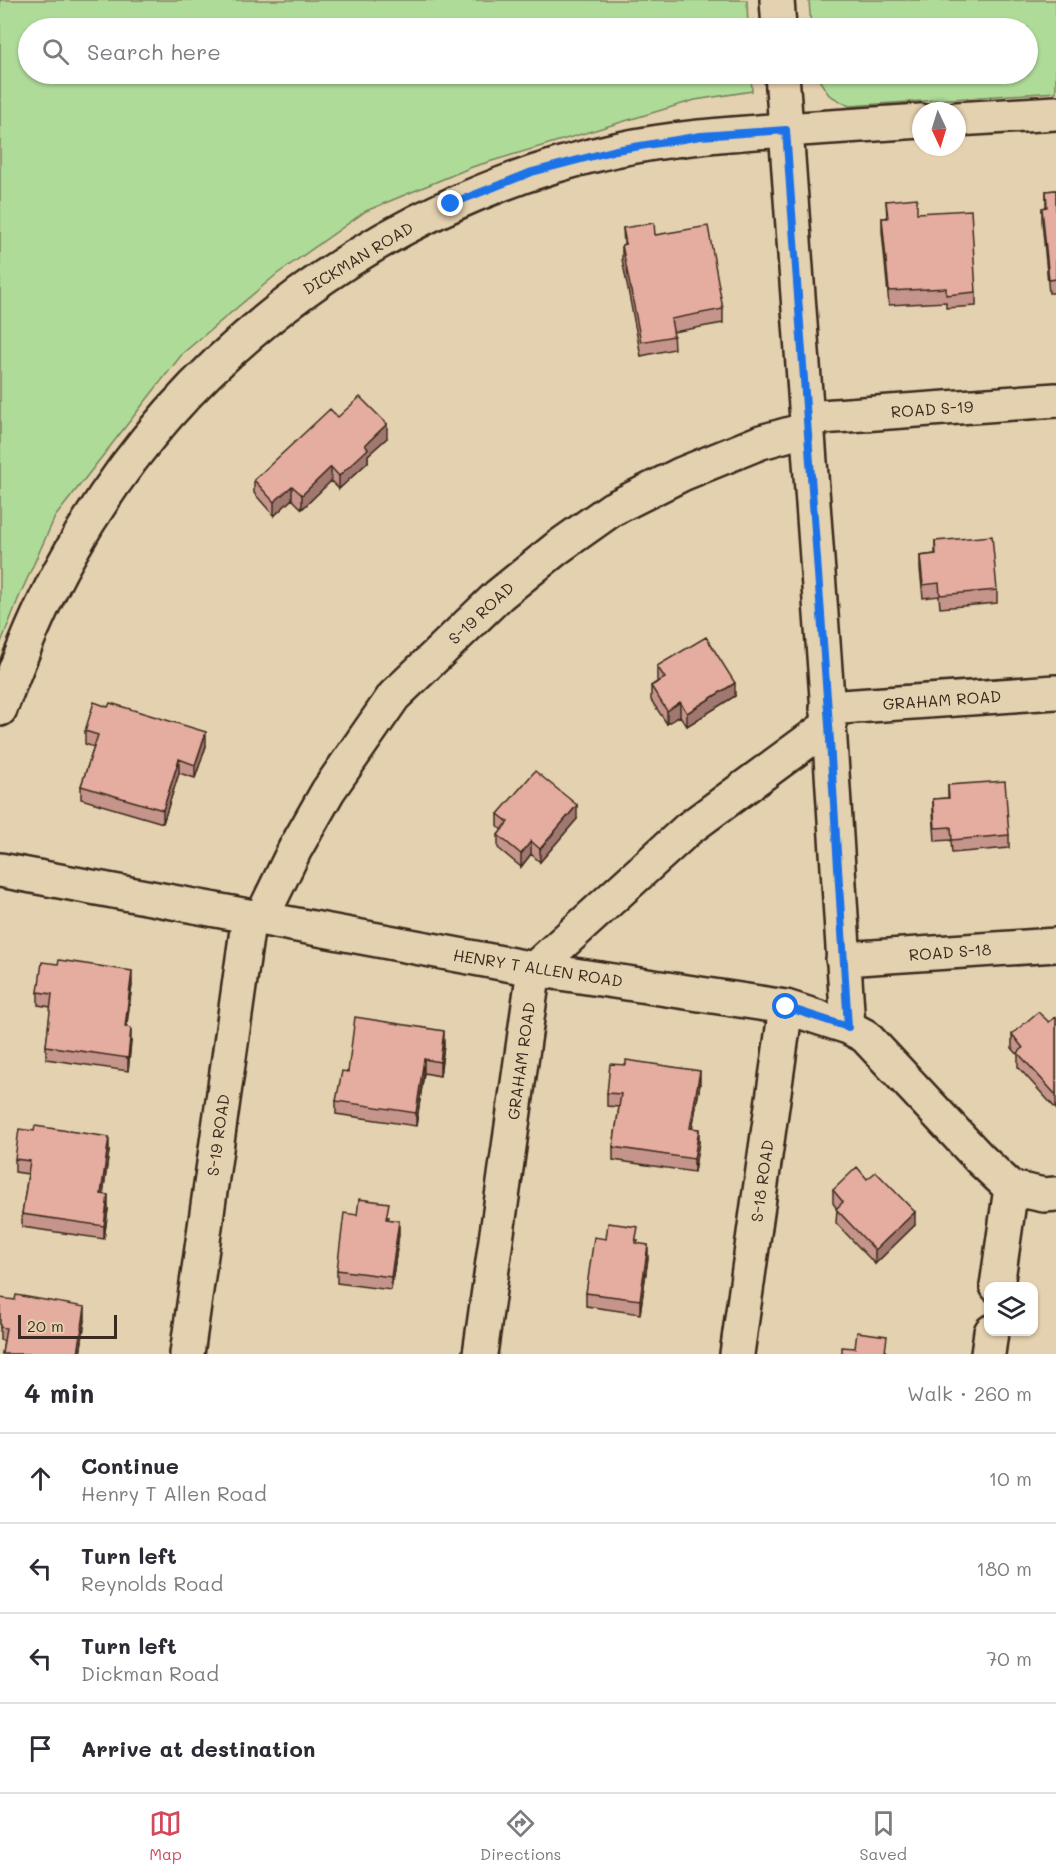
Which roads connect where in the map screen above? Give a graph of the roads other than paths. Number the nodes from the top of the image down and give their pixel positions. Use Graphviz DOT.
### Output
graph roads {
  1 [pos="777,0"];
  2 [pos="778,18"];
  3 [pos="783,84"];
  4 [pos="1056,112"];
  5 [pos="966,118"];
  6 [pos="912,123"];
  7 [pos="786,130"];
  8 [pos="1056,400"];
  9 [pos="808,424"];
  10 [pos="1056,692"];
  11 [pos="0,709"];
  12 [pos="828,716"];
  13 [pos="0,870"];
  14 [pos="255,917"];
  15 [pos="1056,945"];
  16 [pos="843,959"];
  17 [pos="534,969"];
  18 [pos="786,1007"];
  19 [pos="848,1027"];
  20 [pos="1011,1188"];
  21 [pos="1056,1194"];
  22 [pos="998,1282"];
  23 [pos="990,1336"];
  24 [pos="187,1354"];
  25 [pos="480,1354"];
  26 [pos="737,1354"];
  27 [pos="988,1354"];
  1 -- 2 [label="street"];
  3 -- 7 [label="street"];
  4 -- 5 [label="street"];
  6 -- 7 [label="street, DICKMAN ROAD"];
  7 -- 9 [label="street"];
  7 -- 11 [label="street, DICKMAN ROAD"];
  8 -- 9 [label="street, ROAD S-19"];
  9 -- 12 [label="street"];
  9 -- 14 [label="street, S-19 ROAD"];
  10 -- 12 [label="street, GRAHAM ROAD"];
  12 -- 16 [label="street"];
  12 -- 17 [label="street"];
  13 -- 14 [label="street, HENRY T ALLEN ROAD"];
  14 -- 17 [label="street, HENRY T ALLEN ROAD"];
  14 -- 24 [label="street, S-19 ROAD"];
  15 -- 16 [label="street, ROAD S-18"];
  16 -- 19 [label="street"];
  17 -- 18 [label="street, HENRY T ALLEN ROAD"];
  17 -- 25 [label="street, GRAHAM ROAD"];
  18 -- 19 [label="street, HENRY T ALLEN ROAD"];
  18 -- 26 [label="street, S-18 ROAD"];
  19 -- 20 [label="street, HENRY T ALLEN ROAD"];
  20 -- 21 [label="street"];
  20 -- 22 [label="street"];
  23 -- 27 [label="street"];
}
